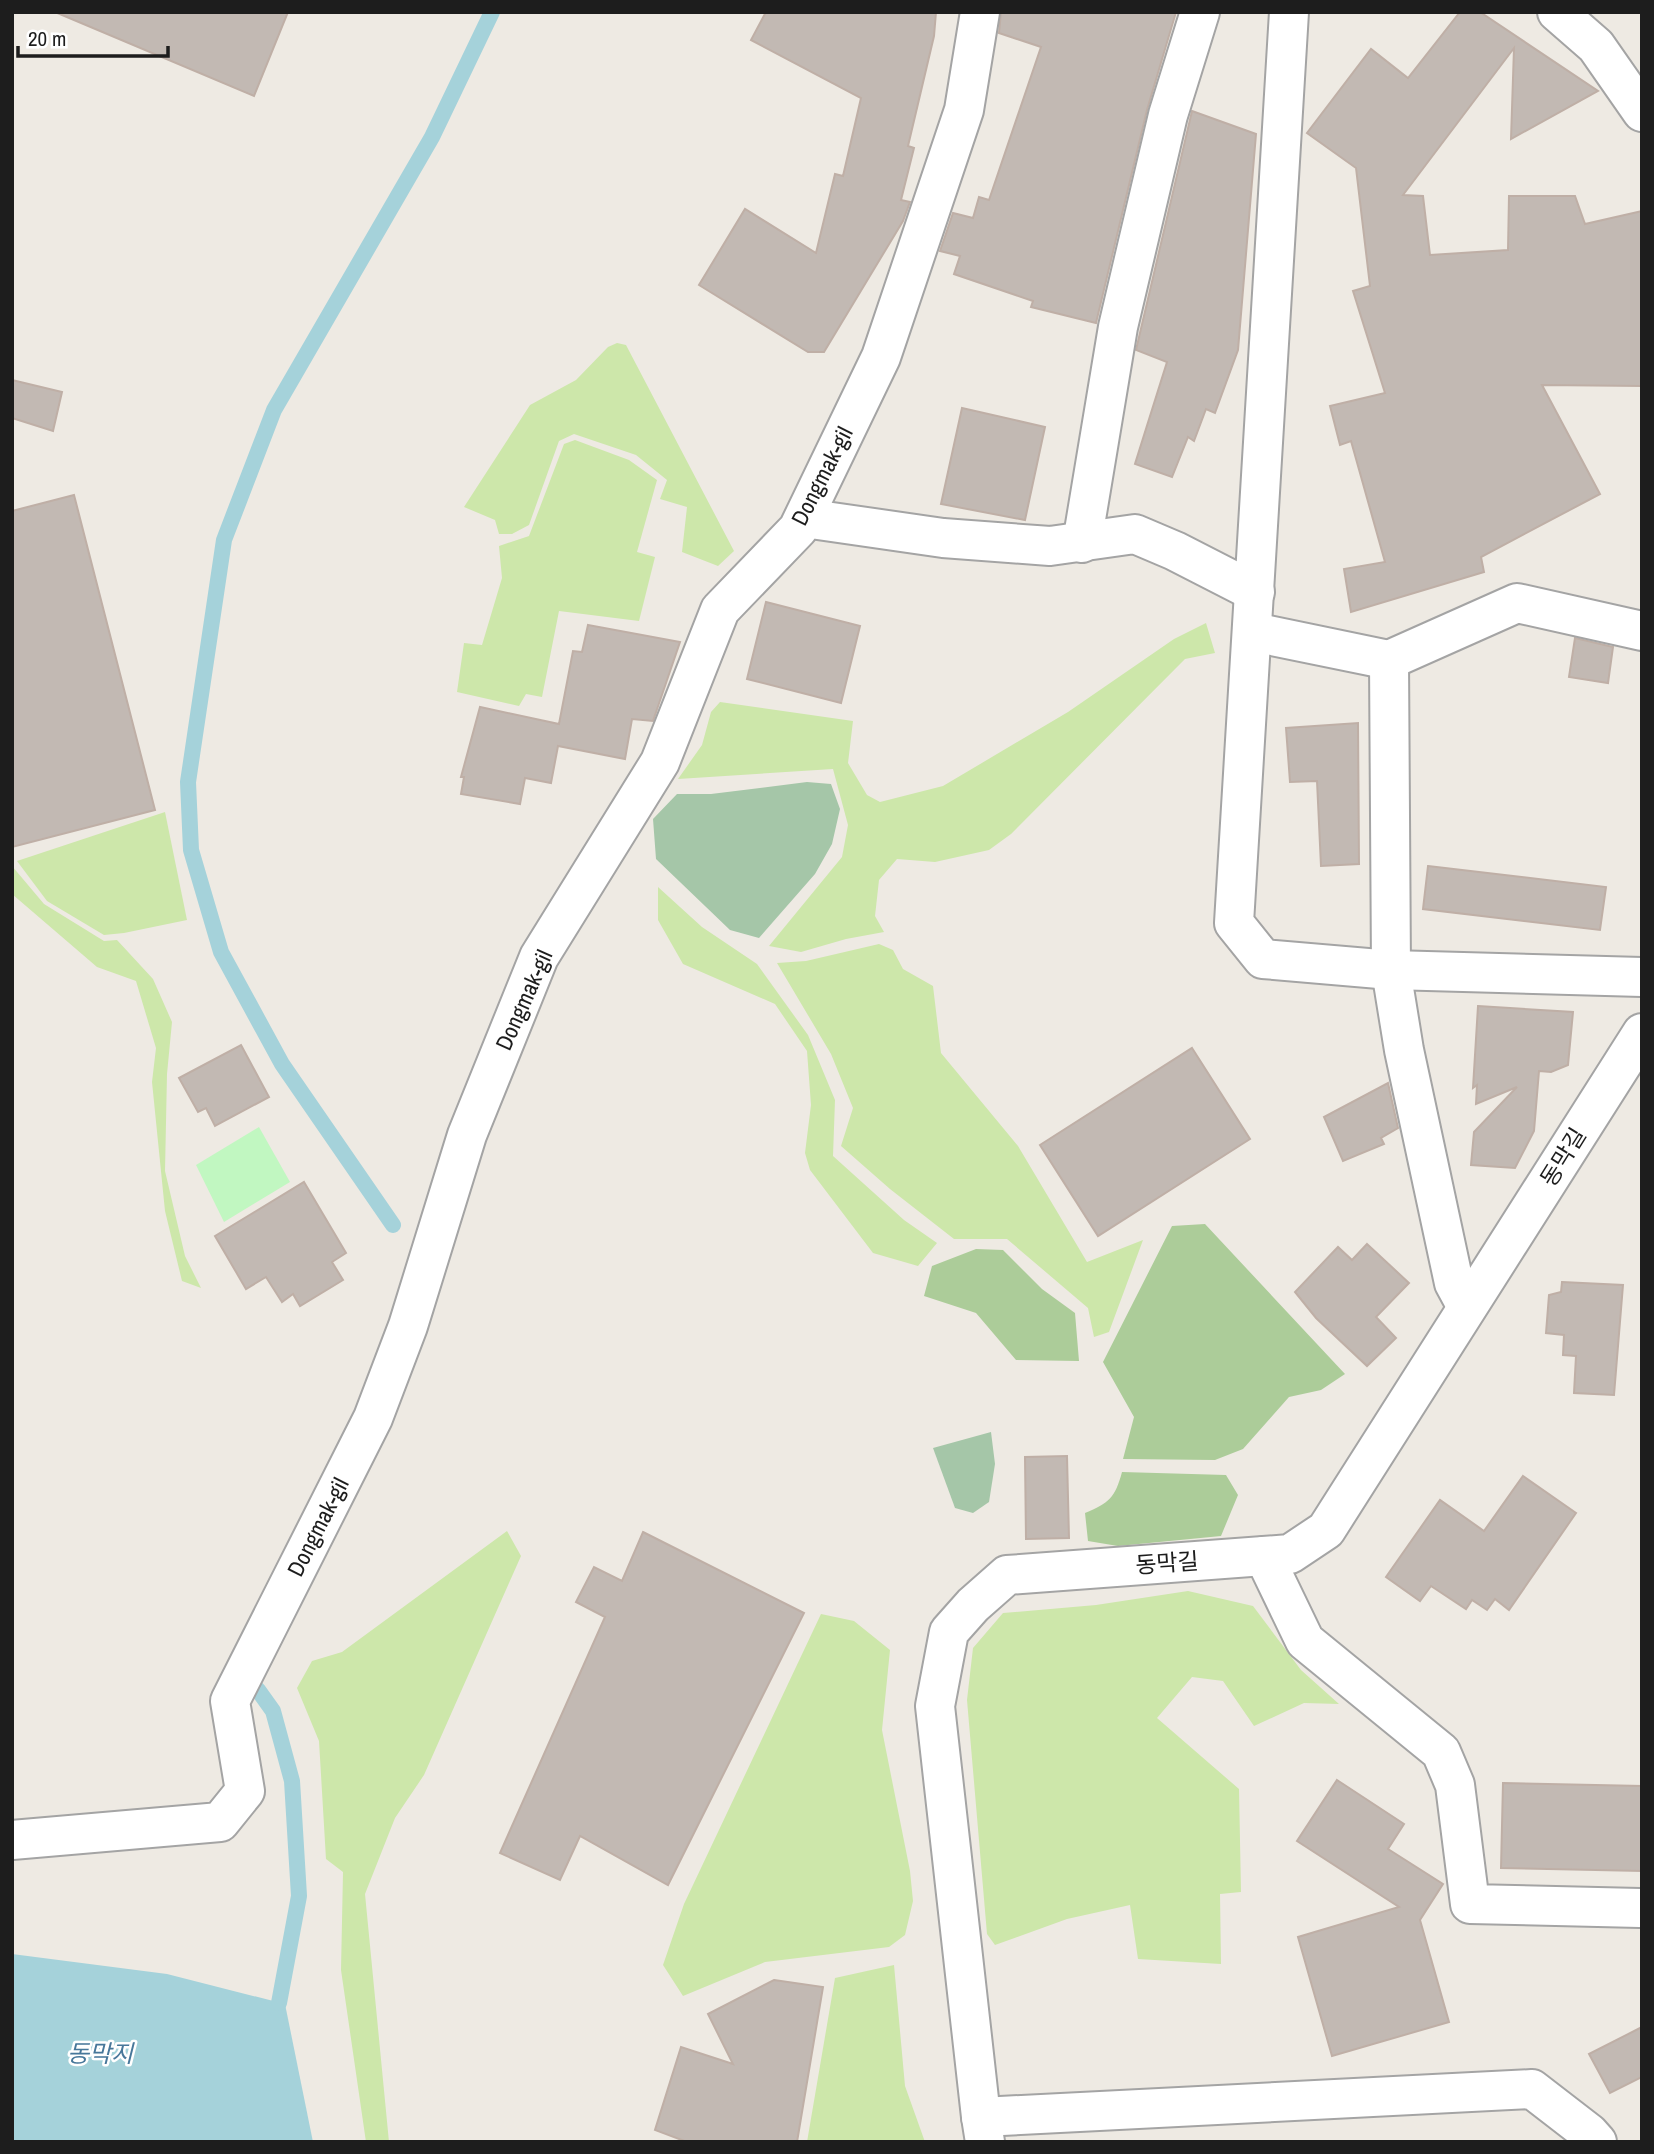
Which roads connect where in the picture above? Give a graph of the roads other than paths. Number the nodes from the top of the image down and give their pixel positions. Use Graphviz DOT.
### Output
graph roads {
  1 [pos="980,12"];
  2 [pos="1200,12"];
  3 [pos="1289,12"];
  4 [pos="1557,12"];
  5 [pos="1642,112"];
  6 [pos="804,517"];
  7 [pos="1082,543"];
  8 [pos="1255,592"];
  9 [pos="1642,631"];
  10 [pos="1253,632"];
  11 [pos="1389,660"];
  12 [pos="1391,970"];
  13 [pos="1642,977"];
  14 [pos="1642,1032"];
  15 [pos="1467,1307"];
  16 [pos="1264,1556"];
  17 [pos="12,1840"];
  18 [pos="1640,1908"];
  19 [pos="983,2129"];
  20 [pos="1597,2142"];
  1 -- 6 [label="street, Dongmak-gil"];
  2 -- 7 [label="street"];
  3 -- 8 [label="street"];
  4 -- 5 [label="street"];
  6 -- 7 [label="street"];
  6 -- 17 [label="street, Dongmak-gil"];
  7 -- 8 [label="street"];
  8 -- 10 [label="street"];
  9 -- 11 [label="street"];
  10 -- 11 [label="street"];
  10 -- 12 [label="street"];
  11 -- 12 [label="street"];
  12 -- 13 [label="street"];
  12 -- 15 [label="street"];
  14 -- 15 [label="street, 동막길"];
  15 -- 16 [label="street, 동막길"];
  16 -- 18 [label="street"];
  16 -- 19 [label="street, 동막길"];
  19 -- 20 [label="street"];
}
